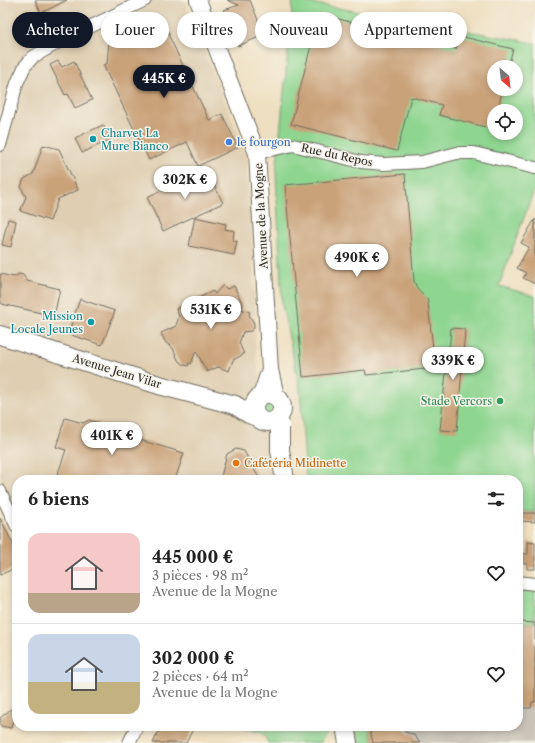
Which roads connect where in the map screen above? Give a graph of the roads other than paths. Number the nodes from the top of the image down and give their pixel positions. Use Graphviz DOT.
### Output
graph roads {
  1 [pos="145,0"];
  2 [pos="198,0"];
  3 [pos="0,145"];
  4 [pos="257,153"];
  5 [pos="535,168"];
  6 [pos="0,335"];
  7 [pos="265,397"];
  8 [pos="235,405"];
  9 [pos="265,419"];
  10 [pos="284,475"];
  11 [pos="0,491"];
  12 [pos="12,516"];
  13 [pos="523,583"];
  14 [pos="535,584"];
  15 [pos="135,731"];
  16 [pos="346,731"];
  17 [pos="129,743"];
  18 [pos="348,743"];
  1 -- 3 [label="street"];
  2 -- 4 [label="street, Avenue de la Mogne"];
  4 -- 5 [label="street, Rue du Repos"];
  4 -- 7 [label="street, Avenue de la Mogne"];
  6 -- 8 [label="main road, Avenue Jean Vilar"];
  7 -- 8 [label="main road"];
  7 -- 9 [label="main road"];
  7 -- 9 [label="main road"];
  8 -- 9 [label="main road, Avenue Jean Vilar"];
  9 -- 10 [label="main road"];
  11 -- 12 [label="street"];
  13 -- 14 [label="street"];
  15 -- 17 [label="street"];
  16 -- 18 [label="main road"];
}
